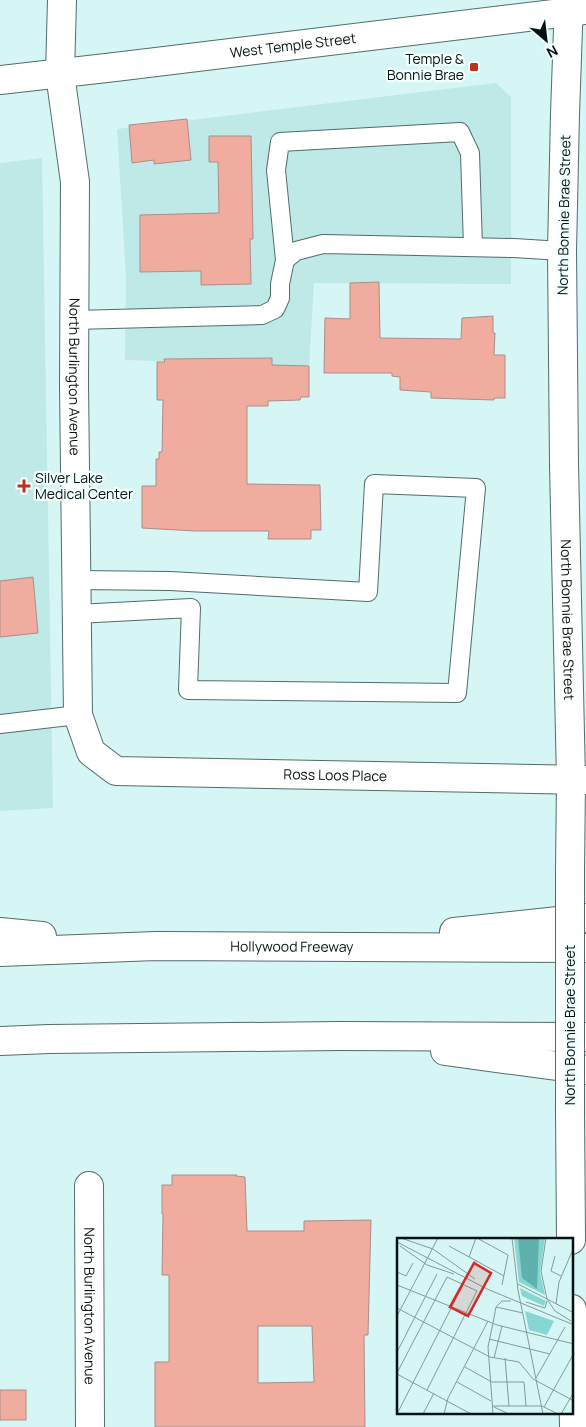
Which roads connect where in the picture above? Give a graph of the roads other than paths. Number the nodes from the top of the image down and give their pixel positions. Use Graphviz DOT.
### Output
graph roads {
  1 [pos="62,0"];
  2 [pos="575,7"];
  3 [pos="60,74"];
  4 [pos="0,80"];
  5 [pos="474,247"];
  6 [pos="562,251"];
  7 [pos="286,260"];
  8 [pos="74,320"];
  9 [pos="77,580"];
  10 [pos="77,614"];
  11 [pos="78,715"];
  12 [pos="0,724"];
  13 [pos="91,752"];
  14 [pos="579,780"];
  15 [pos="586,918"];
  16 [pos="0,932"];
  17 [pos="156,946"];
  18 [pos="311,946"];
  19 [pos="586,948"];
  20 [pos="0,952"];
  21 [pos="339,1036"];
  22 [pos="586,1037"];
  23 [pos="0,1041"];
  24 [pos="586,1070"];
  25 [pos="89,1186"];
  26 [pos="571,1238"];
  27 [pos="574,1414"];
  28 [pos="90,1427"];
  29 [pos="574,1427"];
  1 -- 3 [label="main road, North Burlington Avenue"];
  2 -- 3 [label="main road, West Temple Street"];
  2 -- 6 [label="main road, North Bonnie Brae Street"];
  3 -- 4 [label="main road, West Temple Street"];
  3 -- 8 [label="main road, North Burlington Avenue"];
  5 -- 6 [label="lane"];
  5 -- 7 [label="lane"];
  5 -- 7 [label="lane"];
  6 -- 14 [label="main road, North Bonnie Brae Street"];
  7 -- 8 [label="lane"];
  8 -- 9 [label="main road, North Burlington Avenue"];
  9 -- 10 [label="main road, North Burlington Avenue"];
  9 -- 10 [label="lane"];
  10 -- 11 [label="main road, North Burlington Avenue"];
  11 -- 12 [label="lane"];
  11 -- 13 [label="main road, North Burlington Avenue"];
  13 -- 14 [label="main road, Ross Loos Place"];
  14 -- 26 [label="main road, North Bonnie Brae Street, bridge"];
  15 -- 18 [label="main road"];
  16 -- 17 [label="main road"];
  17 -- 18 [label="main road, Hollywood Freeway"];
  17 -- 20 [label="main road, Hollywood Freeway"];
  18 -- 19 [label="main road, Hollywood Freeway"];
  21 -- 22 [label="main road"];
  21 -- 23 [label="main road"];
  21 -- 24 [label="main road"];
  25 -- 28 [label="main road, North Burlington Avenue"];
  27 -- 29 [label="main road"];
}
